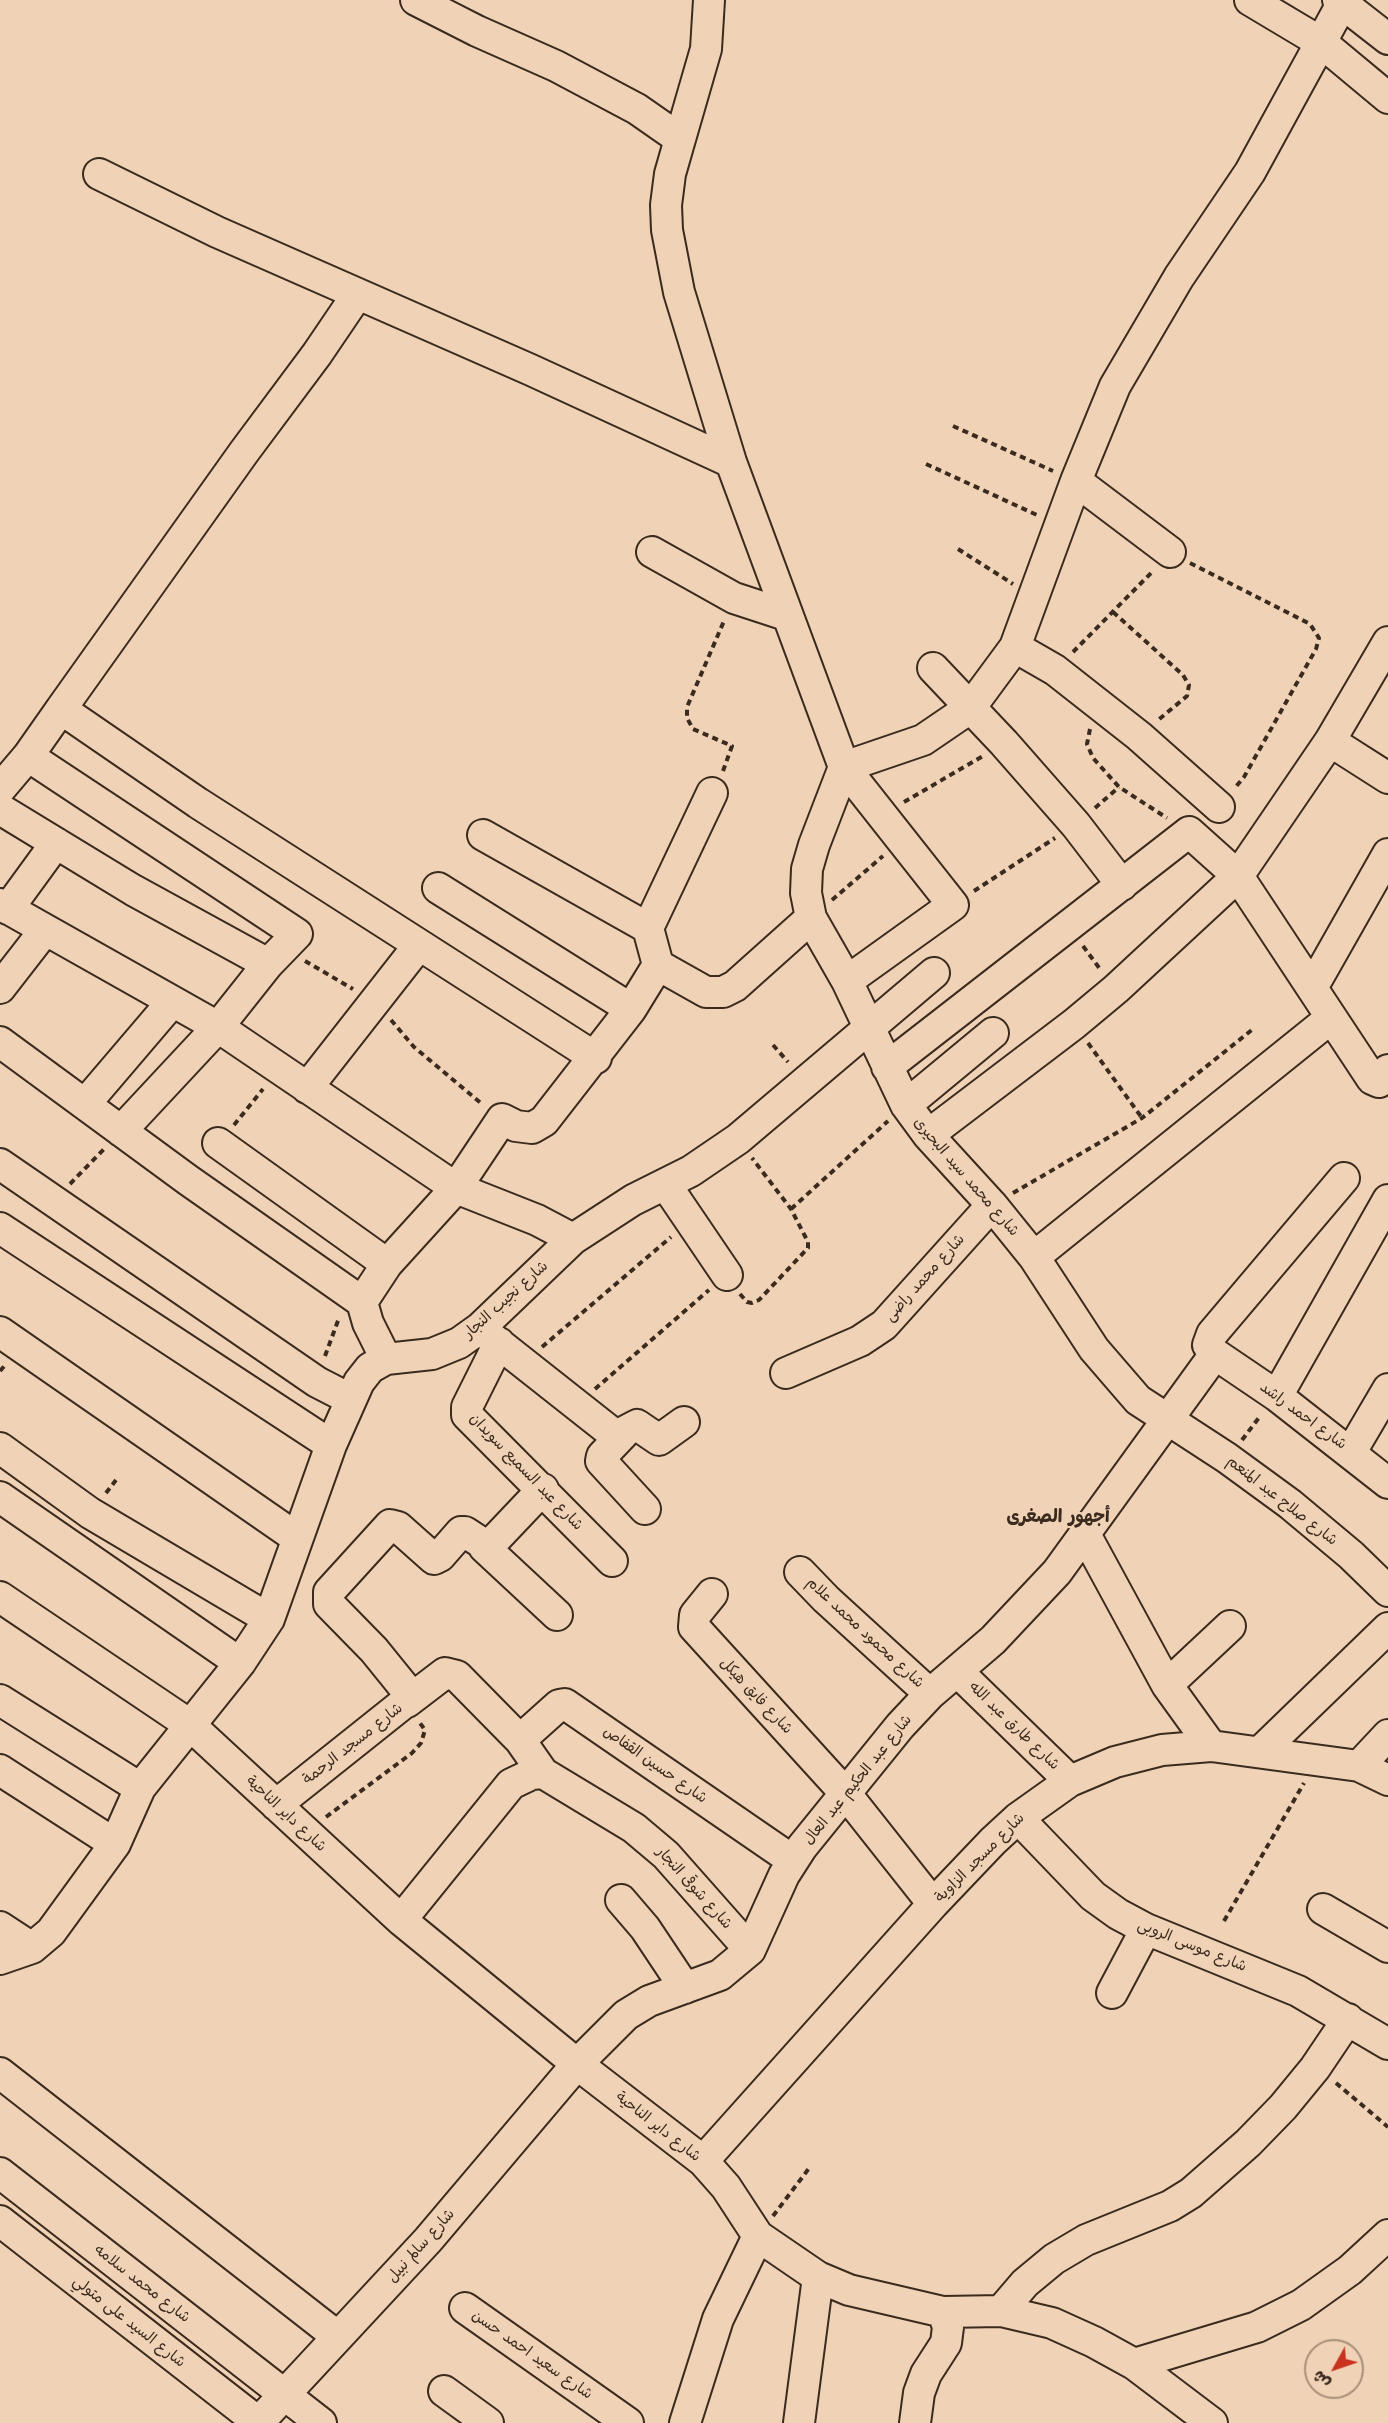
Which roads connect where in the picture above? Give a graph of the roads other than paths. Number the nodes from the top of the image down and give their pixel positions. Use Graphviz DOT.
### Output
graph roads {
  1 [pos="416,0"];
  2 [pos="709,0"];
  3 [pos="1250,0"];
  4 [pos="1342,1"];
  5 [pos="1388,39"];
  6 [pos="1322,43"];
  7 [pos="1388,98"];
  8 [pos="680,139"];
  9 [pos="99,174"];
  10 [pos="357,295"];
  11 [pos="731,462"];
  12 [pos="1076,481"];
  13 [pos="652,552"];
  14 [pos="1170,552"];
  15 [pos="786,615"];
  16 [pos="1388,642"];
  17 [pos="1015,647"];
  18 [pos="933,669"];
  19 [pos="970,708"];
  20 [pos="61,710"];
  21 [pos="1330,741"];
  22 [pos="28,756"];
  23 [pos="844,768"];
  24 [pos="1388,778"];
  25 [pos="0,789"];
  26 [pos="712,793"];
  27 [pos="1219,807"];
  28 [pos="0,809"];
  29 [pos="483,835"];
  30 [pos="56,843"];
  31 [pos="1388,854"];
  32 [pos="1239,876"];
  33 [pos="1122,885"];
  34 [pos="438,888"];
  35 [pos="4,906"];
  36 [pos="811,918"];
  37 [pos="648,928"];
  38 [pos="45,930"];
  39 [pos="419,945"];
  40 [pos="275,957"];
  41 [pos="658,965"];
  42 [pos="934,973"];
  43 [pos="847,981"];
  44 [pos="0,988"];
  45 [pos="1312,988"];
  46 [pos="172,1002"];
  47 [pos="631,1009"];
  48 [pos="1331,1018"];
  49 [pos="218,1027"];
  50 [pos="868,1030"];
  51 [pos="993,1033"];
  52 [pos="0,1042"];
  53 [pos="596,1058"];
  54 [pos="887,1067"];
  55 [pos="1388,1070"];
  56 [pos="307,1088"];
  57 [pos="85,1104"];
  58 [pos="906,1105"];
  59 [pos="121,1131"];
  60 [pos="928,1135"];
  61 [pos="218,1143"];
  62 [pos="0,1164"];
  63 [pos="1344,1178"];
  64 [pos="666,1185"];
  65 [pos="456,1188"];
  66 [pos="1388,1200"];
  67 [pos="992,1205"];
  68 [pos="0,1228"];
  69 [pos="573,1239"];
  70 [pos="1034,1257"];
  71 [pos="387,1264"];
  72 [pos="727,1275"];
  73 [pos="355,1297"];
  74 [pos="0,1332"];
  75 [pos="489,1336"];
  76 [pos="1215,1354"];
  77 [pos="386,1359"];
  78 [pos="786,1373"];
  79 [pos="1388,1389"];
  80 [pos="1277,1396"];
  81 [pos="350,1399"];
  82 [pos="1168,1420"];
  83 [pos="684,1422"];
  84 [pos="623,1434"];
  85 [pos="331,1445"];
  86 [pos="0,1448"];
  87 [pos="1352,1452"];
  88 [pos="1388,1483"];
  89 [pos="543,1489"];
  90 [pos="0,1497"];
  91 [pos="645,1509"];
  92 [pos="90,1513"];
  93 [pos="1086,1536"];
  94 [pos="297,1538"];
  95 [pos="64,1541"];
  96 [pos="484,1547"];
  97 [pos="612,1561"];
  98 [pos="800,1572"];
  99 [pos="1388,1591"];
  100 [pos="712,1594"];
  101 [pos="0,1597"];
  102 [pos="557,1615"];
  103 [pos="269,1619"];
  104 [pos="1230,1626"];
  105 [pos="1388,1628"];
  106 [pos="240,1663"];
  107 [pos="957,1671"];
  108 [pos="1167,1685"];
  109 [pos="930,1694"];
  110 [pos="0,1700"];
  111 [pos="407,1702"];
  112 [pos="190,1725"];
  113 [pos="1388,1735"];
  114 [pos="520,1740"];
  115 [pos="1211,1746"];
  116 [pos="1261,1751"];
  117 [pos="1359,1766"];
  118 [pos="0,1770"];
  119 [pos="543,1773"];
  120 [pos="1388,1780"];
  121 [pos="1070,1781"];
  122 [pos="140,1788"];
  123 [pos="846,1794"];
  124 [pos="276,1805"];
  125 [pos="1018,1818"];
  126 [pos="115,1844"];
  127 [pos="792,1860"];
  128 [pos="621,1900"];
  129 [pos="933,1904"];
  130 [pos="1323,1909"];
  131 [pos="401,1920"];
  132 [pos="0,1927"];
  133 [pos="1146,1929"];
  134 [pos="1388,1947"];
  135 [pos="32,1948"];
  136 [pos="750,1950"];
  137 [pos="0,1959"];
  138 [pos="685,1988"];
  139 [pos="1112,1994"];
  140 [pos="1348,2019"];
  141 [pos="1388,2044"];
  142 [pos="577,2064"];
  143 [pos="0,2073"];
  144 [pos="703,2161"];
  145 [pos="0,2173"];
  146 [pos="0,2221"];
  147 [pos="1388,2235"];
  148 [pos="758,2236"];
  149 [pos="818,2277"];
  150 [pos="465,2308"];
  151 [pos="1001,2311"];
  152 [pos="943,2312"];
  153 [pos="338,2337"];
  154 [pos="1134,2364"];
  155 [pos="444,2391"];
  156 [pos="284,2395"];
  157 [pos="258,2423"];
  158 [pos="321,2423"];
  159 [pos="488,2423"];
  160 [pos="628,2423"];
  161 [pos="684,2423"];
  162 [pos="799,2423"];
  163 [pos="915,2423"];
  164 [pos="1212,2423"];
  1 -- 8 [label="street"];
  2 -- 8 [label="street"];
  3 -- 6 [label="street"];
  4 -- 5 [label="street"];
  4 -- 6 [label="street"];
  6 -- 7 [label="street"];
  6 -- 12 [label="street"];
  8 -- 11 [label="street"];
  9 -- 10 [label="street"];
  10 -- 11 [label="street"];
  10 -- 20 [label="street"];
  11 -- 15 [label="street"];
  12 -- 14 [label="street"];
  12 -- 17 [label="street"];
  13 -- 15 [label="street"];
  15 -- 23 [label="street"];
  16 -- 21 [label="street"];
  17 -- 19 [label="street"];
  17 -- 27 [label="street"];
  18 -- 19 [label="street"];
  19 -- 23 [label="street"];
  19 -- 33 [label="street"];
  20 -- 22 [label="street"];
  20 -- 39 [label="street"];
  21 -- 24 [label="street"];
  21 -- 32 [label="street"];
  22 -- 25 [label="street"];
  22 -- 40 [label="street"];
  23 -- 36 [label="street, شارع محمد سيد البحيرى"];
  23 -- 43 [label="street"];
  26 -- 37 [label="street"];
  28 -- 30 [label="street"];
  29 -- 37 [label="street"];
  30 -- 35 [label="street"];
  30 -- 40 [label="street"];
  31 -- 45 [label="street"];
  32 -- 33 [label="street"];
  32 -- 45 [label="street"];
  32 -- 60 [label="street"];
  33 -- 54 [label="street"];
  34 -- 47 [label="street"];
  35 -- 38 [label="street"];
  36 -- 41 [label="street"];
  36 -- 43 [label="street, شارع محمد سيد البحيرى"];
  37 -- 41 [label="street"];
  38 -- 44 [label="street"];
  38 -- 46 [label="street"];
  39 -- 53 [label="street"];
  39 -- 56 [label="street"];
  40 -- 49 [label="street"];
  41 -- 47 [label="street"];
  42 -- 50 [label="street, شارع نجيب النجار"];
  43 -- 50 [label="street, شارع محمد سيد البحيرى"];
  45 -- 48 [label="street"];
  46 -- 49 [label="street"];
  46 -- 57 [label="street"];
  47 -- 53 [label="street"];
  48 -- 55 [label="street"];
  48 -- 70 [label="street"];
  49 -- 56 [label="street"];
  49 -- 59 [label="street"];
  50 -- 54 [label="street, شارع محمد سيد البحيرى"];
  50 -- 64 [label="street, شارع نجيب النجار"];
  51 -- 58 [label="street"];
  52 -- 57 [label="street"];
  53 -- 65 [label="street"];
  54 -- 58 [label="street, شارع محمد سيد البحيرى"];
  56 -- 65 [label="street"];
  57 -- 59 [label="street"];
  58 -- 60 [label="street, شارع محمد سيد البحيرى"];
  59 -- 73 [label="street"];
  60 -- 67 [label="street, شارع محمد سيد البحيرى"];
  61 -- 71 [label="street"];
  62 -- 81 [label="street"];
  63 -- 76 [label="street"];
  64 -- 69 [label="street, شارع نجيب النجار"];
  64 -- 72 [label="street"];
  65 -- 69 [label="street"];
  65 -- 71 [label="street"];
  66 -- 80 [label="street"];
  67 -- 70 [label="street, شارع محمد سيد البحيرى"];
  67 -- 78 [label="street, شارع محمد راضى"];
  68 -- 85 [label="street"];
  69 -- 75 [label="street, شارع نجيب النجار"];
  70 -- 82 [label="street, شارع محمد سيد البحيرى"];
  71 -- 73 [label="street"];
  73 -- 77 [label="street"];
  74 -- 94 [label="street"];
  75 -- 77 [label="street, شارع نجيب النجار"];
  75 -- 84 [label="street"];
  75 -- 89 [label="street, شارع عبد السميع سويدان"];
  76 -- 80 [label="street, شارع احمد راشد"];
  76 -- 82 [label="street, شارع عبد الحكيم عبد العال"];
  77 -- 81 [label="street"];
  79 -- 87 [label="street"];
  80 -- 87 [label="street, شارع احمد راشد"];
  81 -- 85 [label="street"];
  82 -- 93 [label="street, شارع عبد الحكيم عبد العال"];
  82 -- 99 [label="street, شارع صلاح عبد المنعم"];
  83 -- 84 [label="street"];
  84 -- 91 [label="street"];
  85 -- 94 [label="street"];
  86 -- 92 [label="street"];
  87 -- 88 [label="street, شارع احمد راشد"];
  89 -- 96 [label="street"];
  89 -- 97 [label="street, شارع عبد السميع سويدان"];
  90 -- 95 [label="street"];
  92 -- 95 [label="street"];
  92 -- 103 [label="street"];
  93 -- 107 [label="street, شارع عبد الحكيم عبد العال"];
  93 -- 108 [label="street"];
  94 -- 103 [label="street"];
  95 -- 106 [label="street"];
  96 -- 102 [label="street"];
  96 -- 111 [label="street, شارع مسجد الرحمة"];
  98 -- 109 [label="street, شارع محمود محمد علام"];
  100 -- 123 [label="street, شارع فايق هيكل"];
  101 -- 112 [label="street, شارع داير الناحية"];
  103 -- 106 [label="street"];
  104 -- 108 [label="street"];
  105 -- 116 [label="street"];
  106 -- 112 [label="street"];
  107 -- 109 [label="street, شارع عبد الحكيم عبد العال"];
  107 -- 121 [label="street, شارع طارق عبد الله"];
  108 -- 115 [label="street"];
  109 -- 123 [label="street, شارع عبد الحكيم عبد العال"];
  110 -- 122 [label="street"];
  111 -- 114 [label="street"];
  111 -- 124 [label="street, شارع مسجد الرحمة"];
  112 -- 122 [label="street"];
  112 -- 124 [label="street, شارع داير الناحية"];
  113 -- 117 [label="street"];
  114 -- 119 [label="street"];
  114 -- 127 [label="street, شارع حسين القفاص"];
  115 -- 116 [label="street, شارع مسجد الزاوية"];
  115 -- 121 [label="street, شارع مسجد الزاوية"];
  116 -- 117 [label="street, شارع مسجد الزاوية"];
  117 -- 120 [label="street, شارع مسجد الزاوية"];
  118 -- 126 [label="street"];
  119 -- 131 [label="street"];
  119 -- 136 [label="street, شارع شوقى النجار"];
  121 -- 125 [label="street, شارع مسجد الزاوية"];
  122 -- 126 [label="street"];
  123 -- 127 [label="street, شارع عبد الحكيم عبد العال"];
  123 -- 129 [label="street, شارع فايق هيكل"];
  124 -- 131 [label="street, شارع داير الناحية"];
  125 -- 129 [label="street, شارع مسجد الزاوية"];
  125 -- 133 [label="street, شارع موسى الروبى"];
  126 -- 135 [label="street"];
  127 -- 136 [label="street, شارع عبد الحكيم عبد العال"];
  128 -- 138 [label="street"];
  129 -- 144 [label="street, شارع مسجد الزاوية"];
  130 -- 134 [label="street"];
  131 -- 142 [label="street, شارع داير الناحية"];
  132 -- 135 [label="street"];
  133 -- 139 [label="street"];
  133 -- 140 [label="street, شارع موسى الروبى"];
  135 -- 137 [label="street"];
  136 -- 138 [label="street, شارع عبد الحكيم عبد العال"];
  138 -- 142 [label="street, شارع عبد الحكيم عبد العال"];
  140 -- 141 [label="street, شارع موسى الروبى"];
  140 -- 151 [label="street"];
  142 -- 144 [label="street, شارع داير الناحية"];
  142 -- 153 [label="street, شارع سالم نبيل"];
  143 -- 153 [label="street"];
  144 -- 148 [label="street, شارع داير الناحية"];
  145 -- 156 [label="street, شارع محمد سلامه"];
  146 -- 157 [label="street, شارع السيد على متولي"];
  147 -- 154 [label="street"];
  148 -- 149 [label="street, شارع داير الناحية"];
  148 -- 161 [label="street"];
  149 -- 152 [label="street, شارع داير الناحية"];
  149 -- 162 [label="street"];
  150 -- 160 [label="street, شارع سعيد احمد حسن"];
  151 -- 152 [label="street, شارع داير الناحية"];
  151 -- 154 [label="street, شارع داير الناحية"];
  152 -- 163 [label="street"];
  153 -- 156 [label="street, شارع سالم نبيل"];
  154 -- 164 [label="street, شارع داير الناحية"];
  155 -- 159 [label="street"];
  156 -- 157 [label="street, شارع سالم نبيل"];
  156 -- 158 [label="street, شارع محمد سلامه"];
}
